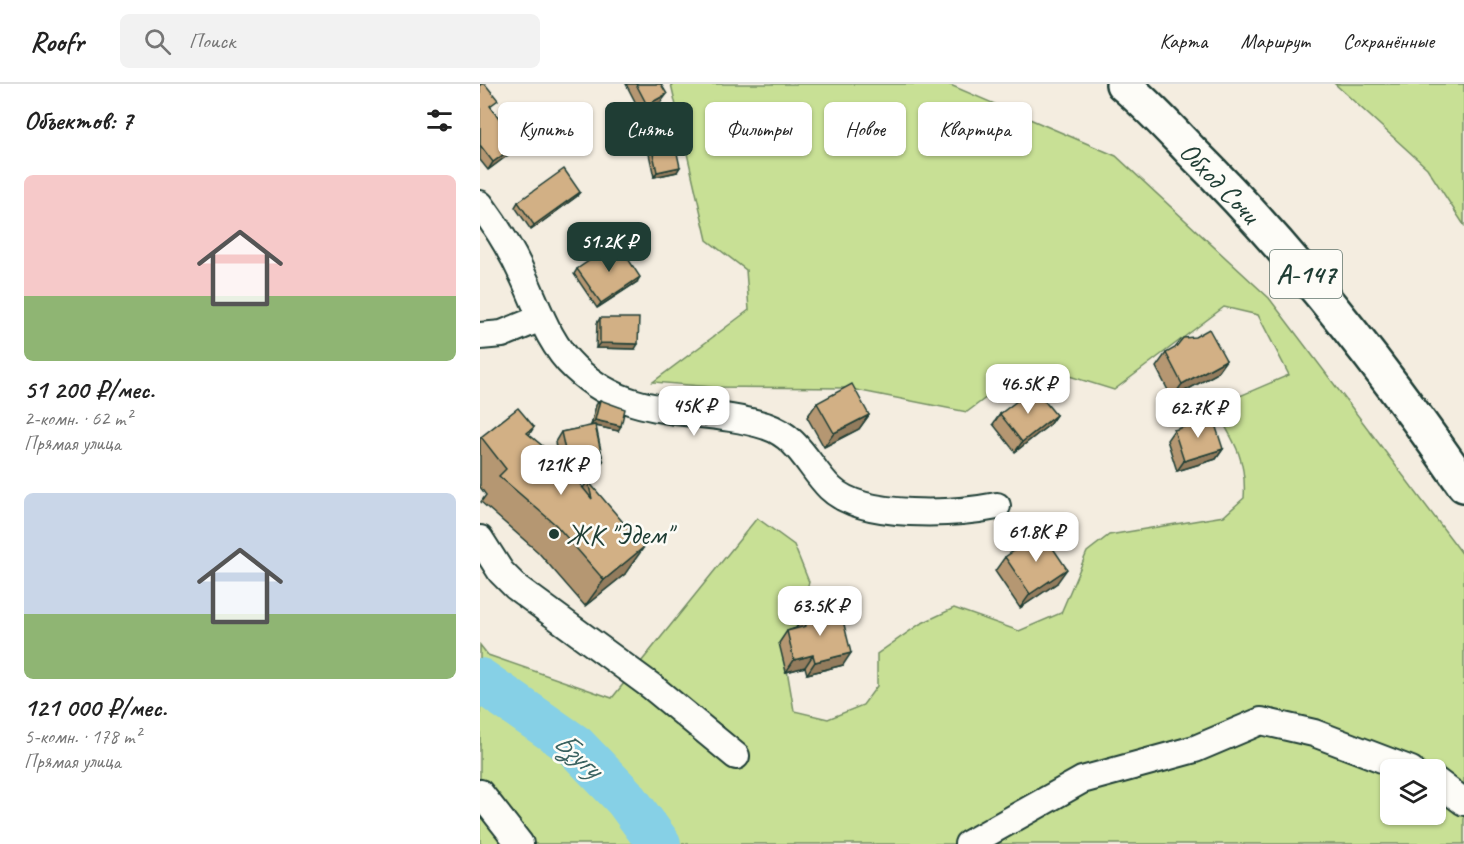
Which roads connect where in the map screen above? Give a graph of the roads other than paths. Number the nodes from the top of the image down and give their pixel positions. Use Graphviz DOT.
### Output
graph roads {
  1 [pos="1123,84"];
  2 [pos="480,204"];
  3 [pos="541,318"];
  4 [pos="480,336"];
  5 [pos="1464,485"];
  6 [pos="997,506"];
  7 [pos="480,538"];
  8 [pos="736,756"];
  9 [pos="1382,759"];
  10 [pos="1446,788"];
  11 [pos="480,793"];
  12 [pos="1464,802"];
  13 [pos="520,844"];
  14 [pos="968,844"];
  1 -- 5 [label="highway, Обход Сочи / А-147"];
  2 -- 3 [label="street"];
  3 -- 4 [label="street"];
  3 -- 6 [label="street"];
  7 -- 8 [label="street"];
  9 -- 14 [label="street"];
  10 -- 12 [label="street"];
  11 -- 13 [label="street"];
}
